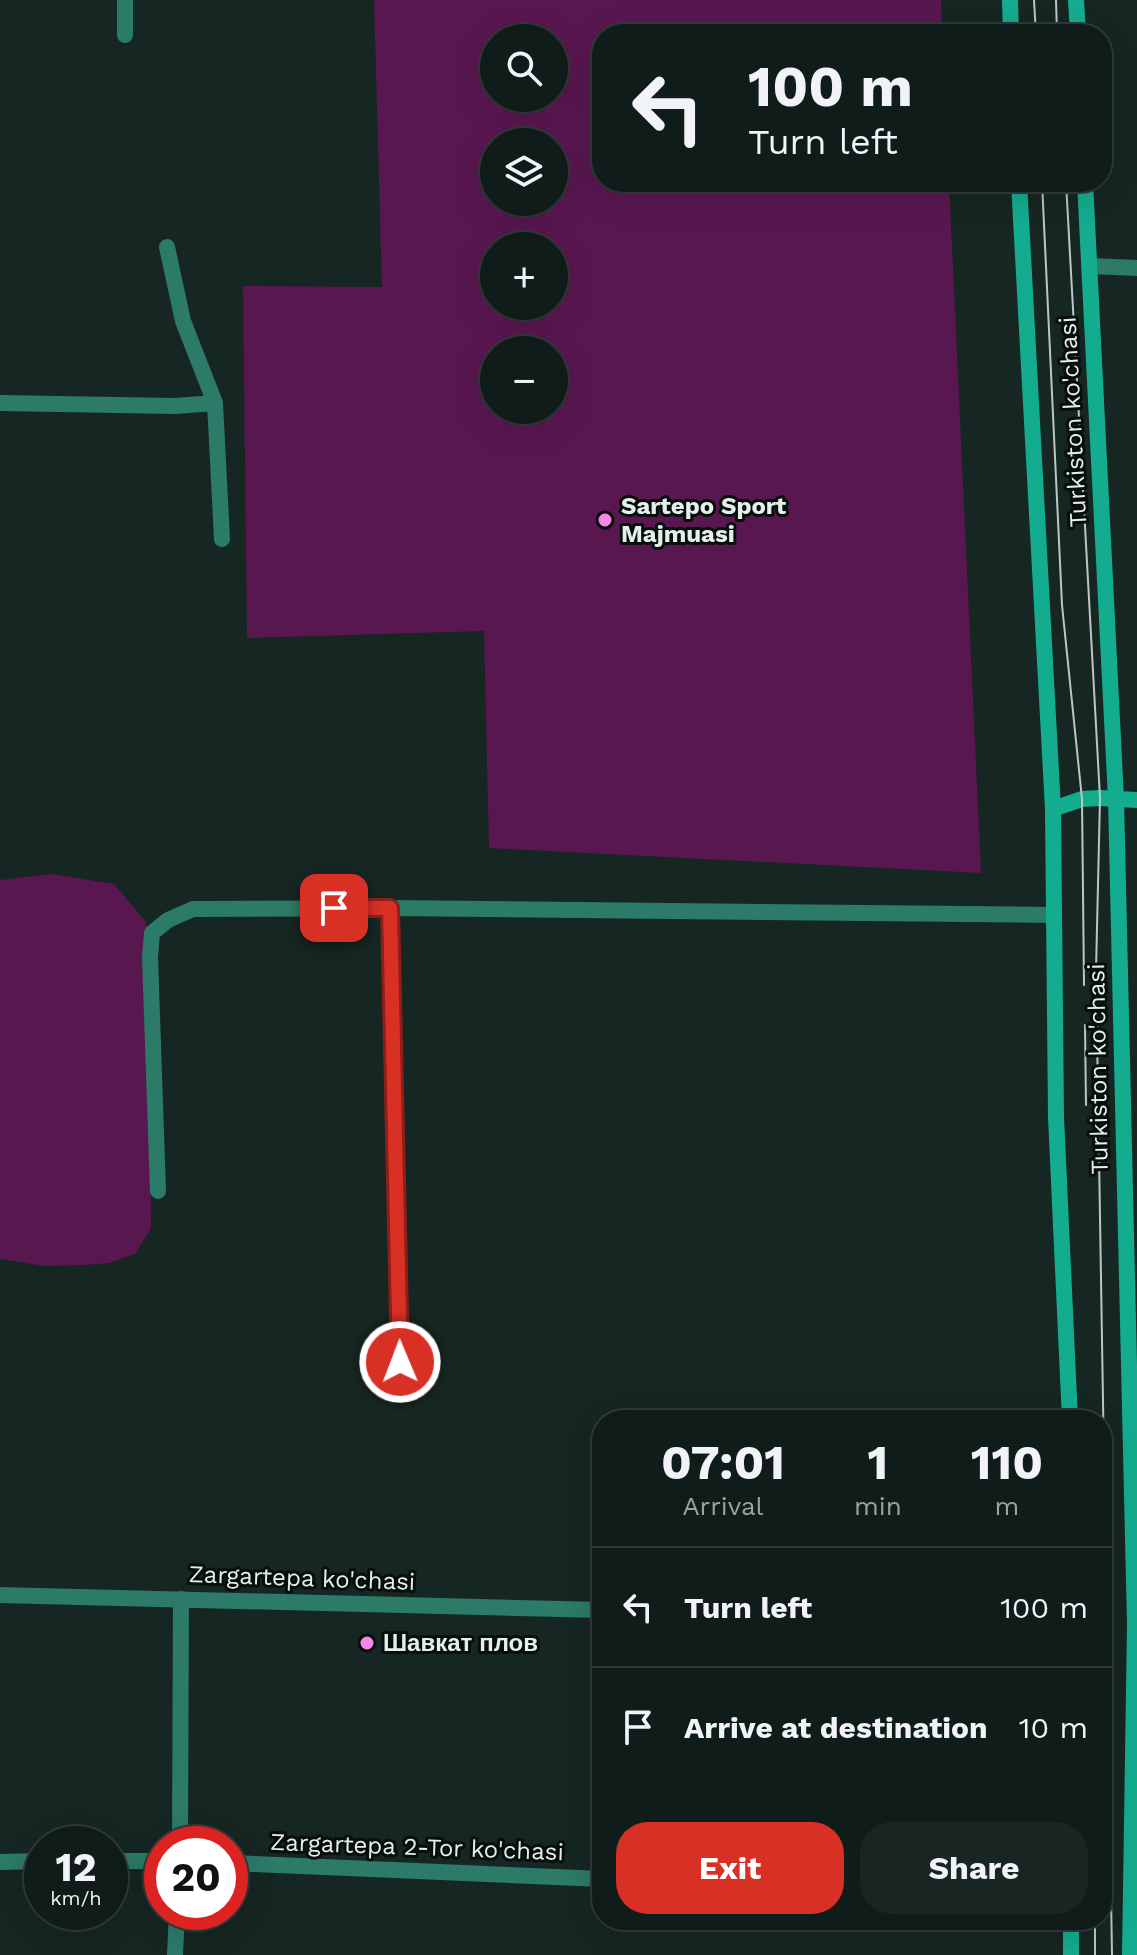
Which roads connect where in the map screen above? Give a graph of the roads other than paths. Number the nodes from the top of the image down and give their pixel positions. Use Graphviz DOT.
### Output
graph roads {
  1 [pos="125,0"];
  2 [pos="1010,0"];
  3 [pos="1076,0"];
  4 [pos="1011,24"];
  5 [pos="1077,24"];
  6 [pos="125,35"];
  7 [pos="1020,192"];
  8 [pos="1086,192"];
  9 [pos="167,247"];
  10 [pos="1090,266"];
  11 [pos="1137,268"];
  12 [pos="0,403"];
  13 [pos="215,403"];
  14 [pos="222,539"];
  15 [pos="1116,799"];
  16 [pos="1137,800"];
  17 [pos="1053,809"];
  18 [pos="390,908"];
  19 [pos="1054,915"];
  20 [pos="158,1191"];
  21 [pos="400,1362"];
  22 [pos="1070,1410"];
  23 [pos="0,1595"];
  24 [pos="181,1599"];
  25 [pos="592,1610"];
  26 [pos="1136,1625"];
  27 [pos="180,1826"];
  28 [pos="24,1861"];
  29 [pos="0,1862"];
  30 [pos="248,1864"];
  31 [pos="592,1879"];
  32 [pos="1133,1891"];
  33 [pos="176,1930"];
  34 [pos="1071,1930"];
  35 [pos="175,1955"];
  36 [pos="1071,1955"];
  37 [pos="1130,1955"];
  1 -- 6 [label="street"];
  2 -- 4 [label="main road"];
  3 -- 5 [label="main road"];
  7 -- 17 [label="main road, Turkiston ko'chasi"];
  8 -- 10 [label="main road, Turkiston ko'chasi"];
  9 -- 13 [label="street"];
  10 -- 11 [label="street"];
  10 -- 15 [label="main road, Turkiston ko'chasi"];
  12 -- 13 [label="street"];
  13 -- 14 [label="street"];
  15 -- 16 [label="main road"];
  15 -- 17 [label="main road"];
  15 -- 26 [label="main road, Turkiston ko'chasi"];
  17 -- 19 [label="main road, Turkiston ko'chasi"];
  18 -- 19 [label="street"];
  18 -- 20 [label="street"];
  18 -- 21 [label="street"];
  19 -- 22 [label="main road, Turkiston ko'chasi"];
  23 -- 24 [label="street, Zargartepa ko'chasi"];
  24 -- 25 [label="street, Zargartepa ko'chasi"];
  24 -- 27 [label="street"];
  26 -- 32 [label="main road, Turkiston ko'chasi"];
  28 -- 29 [label="street"];
  30 -- 31 [label="street, Zargartepa 2-Tor ko'chasi"];
  32 -- 37 [label="main road, Turkiston ko'chasi"];
  33 -- 35 [label="street"];
  34 -- 36 [label="main road"];
}
